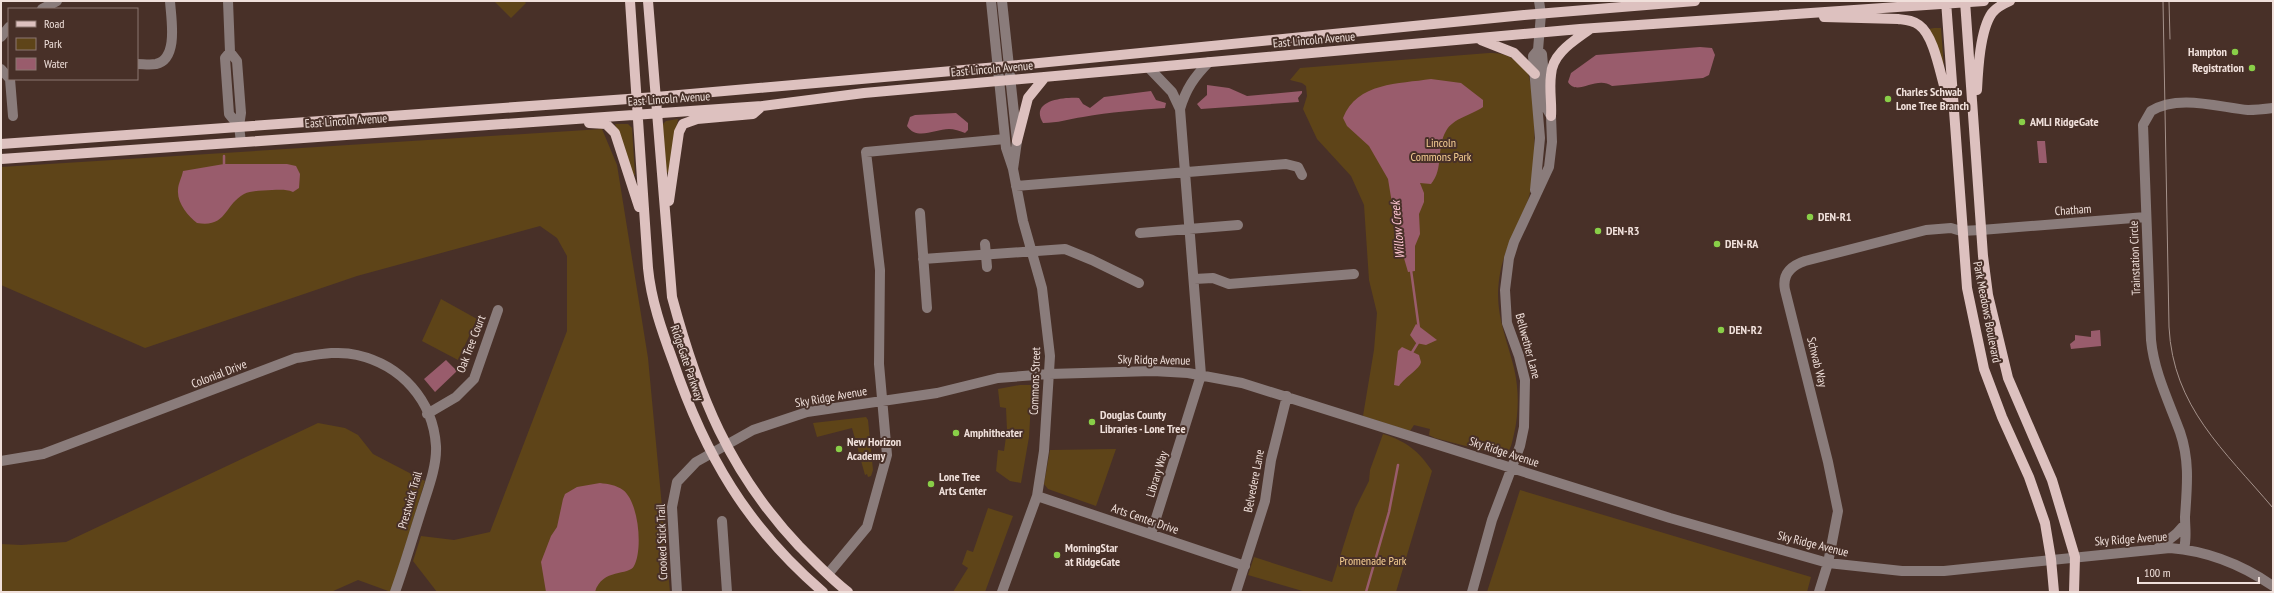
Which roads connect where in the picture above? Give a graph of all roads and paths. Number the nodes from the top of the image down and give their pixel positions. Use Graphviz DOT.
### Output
graph roads {
  1 [pos="57,1"];
  2 [pos="170,1"];
  3 [pos="228,1"];
  4 [pos="630,1"];
  5 [pos="648,1"];
  6 [pos="992,1"];
  7 [pos="1002,1"];
  8 [pos="1539,1"];
  9 [pos="1694,1"];
  10 [pos="1984,1"];
  11 [pos="2010,1"];
  12 [pos="1946,2"];
  13 [pos="1965,2"];
  14 [pos="44,8"];
  15 [pos="1761,15"];
  16 [pos="1540,23"];
  17 [pos="8,28"];
  18 [pos="1590,28"];
  19 [pos="1,37"];
  20 [pos="1477,38"];
  21 [pos="1538,50"];
  22 [pos="1209,62"];
  23 [pos="138,64"];
  24 [pos="1009,66"];
  25 [pos="997,67"];
  26 [pos="1149,68"];
  27 [pos="1,69"];
  28 [pos="1535,74"];
  29 [pos="1046,77"];
  30 [pos="8,78"];
  31 [pos="9,80"];
  32 [pos="1011,80"];
  33 [pos="1000,81"];
  34 [pos="656,97"];
  35 [pos="637,99"];
  36 [pos="762,106"];
  37 [pos="2273,108"];
  38 [pos="1180,109"];
  39 [pos="658,112"];
  40 [pos="637,114"];
  41 [pos="1953,115"];
  42 [pos="13,116"];
  43 [pos="1551,116"];
  44 [pos="478,125"];
  45 [pos="239,126"];
  46 [pos="1974,130"];
  47 [pos="1005,139"];
  48 [pos="1017,141"];
  49 [pos="241,142"];
  50 [pos="1,144"];
  51 [pos="1,159"];
  52 [pos="1013,169"];
  53 [pos="1185,174"];
  54 [pos="1302,175"];
  55 [pos="1016,186"];
  56 [pos="1534,200"];
  57 [pos="920,213"];
  58 [pos="2146,218"];
  59 [pos="644,224"];
  60 [pos="1238,225"];
  61 [pos="1190,229"];
  62 [pos="1981,230"];
  63 [pos="1961,231"];
  64 [pos="1140,233"];
  65 [pos="666,241"];
  66 [pos="985,249"];
  67 [pos="1033,251"];
  68 [pos="923,259"];
  69 [pos="987,267"];
  70 [pos="1354,274"];
  71 [pos="1194,279"];
  72 [pos="1139,283"];
  73 [pos="927,308"];
  74 [pos="498,310"];
  75 [pos="1049,374"];
  76 [pos="1201,375"];
  77 [pos="1287,396"];
  78 [pos="882,402"];
  79 [pos="427,414"];
  80 [pos="725,444"];
  81 [pos="710,452"];
  82 [pos="1,461"];
  83 [pos="1511,468"];
  84 [pos="1037,496"];
  85 [pos="722,521"];
  86 [pos="2185,524"];
  87 [pos="1151,534"];
  88 [pos="2184,549"];
  89 [pos="2156,550"];
  90 [pos="2075,557"];
  91 [pos="2052,559"];
  92 [pos="1828,563"];
  93 [pos="1245,566"];
  94 [pos="828,574"];
  95 [pos="2273,586"];
  96 [pos="396,592"];
  97 [pos="677,592"];
  98 [pos="727,592"];
  99 [pos="823,592"];
  100 [pos="848,592"];
  101 [pos="1003,592"];
  102 [pos="1236,592"];
  103 [pos="1472,592"];
  104 [pos="1819,592"];
  105 [pos="2054,592"];
  106 [pos="2074,592"];
  1 -- 14 [label="street"];
  2 -- 23 [label="street"];
  3 -- 45 [label="street"];
  4 -- 35 [label="main road, RidgeGate Parkway"];
  5 -- 34 [label="main road, RidgeGate Parkway"];
  6 -- 25 [label="street, Commons Street"];
  7 -- 24 [label="street, Commons Street"];
  8 -- 16 [label="street"];
  9 -- 16 [label="main road, East Lincoln Avenue"];
  10 -- 13 [label="main road, East Lincoln Avenue"];
  11 -- 46 [label="main road"];
  12 -- 13 [label="main road, East Lincoln Avenue"];
  12 -- 15 [label="main road, East Lincoln Avenue"];
  12 -- 41 [label="main road, Park Meadows Boulevard"];
  13 -- 46 [label="main road, Park Meadows Boulevard"];
  15 -- 18 [label="main road, East Lincoln Avenue"];
  15 -- 41 [label="main road"];
  16 -- 18 [label="main road, East Lincoln Avenue"];
  16 -- 20 [label="main road, East Lincoln Avenue"];
  16 -- 21 [label="street"];
  16 -- 24 [label="main road, East Lincoln Avenue"];
  17 -- 19 [label="street"];
  18 -- 43 [label="main road"];
  20 -- 22 [label="main road, East Lincoln Avenue"];
  20 -- 28 [label="main road"];
  21 -- 28 [label="street, Bellwether Lane"];
  21 -- 43 [label="street, Bellwether Lane"];
  22 -- 26 [label="main road, East Lincoln Avenue"];
  22 -- 38 [label="street"];
  24 -- 25 [label="main road, East Lincoln Avenue"];
  24 -- 32 [label="street, Commons Street"];
  25 -- 33 [label="street, Commons Street"];
  25 -- 34 [label="main road, East Lincoln Avenue"];
  26 -- 29 [label="main road, East Lincoln Avenue"];
  26 -- 38 [label="street"];
  27 -- 30 [label="street"];
  28 -- 56 [label="street, Bellwether Lane"];
  29 -- 32 [label="main road, East Lincoln Avenue"];
  29 -- 48 [label="main road"];
  31 -- 42 [label="street"];
  32 -- 33 [label="main road, East Lincoln Avenue"];
  32 -- 48 [label="street, Commons Street"];
  33 -- 36 [label="main road, East Lincoln Avenue"];
  33 -- 47 [label="street, Commons Street"];
  34 -- 35 [label="main road, East Lincoln Avenue"];
  34 -- 39 [label="main road, RidgeGate Parkway"];
  35 -- 40 [label="main road, RidgeGate Parkway"];
  35 -- 45 [label="main road, East Lincoln Avenue"];
  36 -- 39 [label="main road, East Lincoln Avenue"];
  36 -- 65 [label="main road"];
  37 -- 58 [label="street, Trainstation Circle"];
  38 -- 53 [label="street"];
  39 -- 40 [label="main road, East Lincoln Avenue"];
  39 -- 65 [label="main road, RidgeGate Parkway"];
  40 -- 44 [label="main road, East Lincoln Avenue"];
  40 -- 59 [label="main road, RidgeGate Parkway"];
  41 -- 63 [label="main road, Park Meadows Boulevard"];
  43 -- 56 [label="street, Bellwether Lane"];
  44 -- 49 [label="main road, East Lincoln Avenue"];
  44 -- 59 [label="main road"];
  45 -- 49 [label="street"];
  45 -- 50 [label="main road, East Lincoln Avenue"];
  46 -- 62 [label="main road, Park Meadows Boulevard"];
  47 -- 52 [label="street, Commons Street"];
  47 -- 78 [label="street"];
  48 -- 52 [label="street, Commons Street"];
  49 -- 51 [label="main road, East Lincoln Avenue"];
  52 -- 55 [label="street, Commons Street"];
  53 -- 54 [label="street"];
  53 -- 55 [label="street"];
  53 -- 61 [label="street"];
  55 -- 67 [label="street, Commons Street"];
  56 -- 83 [label="street, Bellwether Lane"];
  57 -- 68 [label="street"];
  58 -- 62 [label="street, Chatham"];
  58 -- 86 [label="street, Trainstation Circle"];
  59 -- 81 [label="main road, RidgeGate Parkway"];
  60 -- 61 [label="street"];
  61 -- 64 [label="street"];
  61 -- 71 [label="street"];
  62 -- 63 [label="street, Chatham"];
  62 -- 90 [label="main road, Park Meadows Boulevard"];
  63 -- 91 [label="main road, Park Meadows Boulevard"];
  63 -- 92 [label="street, Schwab Way"];
  65 -- 80 [label="main road, RidgeGate Parkway"];
  66 -- 67 [label="street"];
  66 -- 68 [label="street"];
  66 -- 69 [label="street"];
  67 -- 72 [label="street"];
  67 -- 75 [label="street, Commons Street"];
  68 -- 73 [label="street"];
  70 -- 71 [label="street"];
  71 -- 76 [label="street"];
  74 -- 79 [label="street, Oak Tree Court"];
  75 -- 76 [label="street, Sky Ridge Avenue"];
  75 -- 78 [label="street, Sky Ridge Avenue"];
  75 -- 84 [label="street, Commons Street"];
  76 -- 77 [label="street, Sky Ridge Avenue"];
  76 -- 87 [label="street, Library Way"];
  77 -- 83 [label="street, Sky Ridge Avenue"];
  77 -- 93 [label="street, Belvedere Lane"];
  78 -- 80 [label="street, Sky Ridge Avenue"];
  78 -- 94 [label="street"];
  79 -- 82 [label="street, Colonial Drive"];
  79 -- 96 [label="street, Prestwick Trail"];
  80 -- 81 [label="street, Crooked Stick Trail"];
  80 -- 94 [label="main road, RidgeGate Parkway"];
  81 -- 97 [label="street, Crooked Stick Trail"];
  81 -- 99 [label="main road, RidgeGate Parkway"];
  83 -- 92 [label="street, Sky Ridge Avenue"];
  83 -- 103 [label="street, Bellwether Lane"];
  84 -- 87 [label="street, Arts Center Drive"];
  84 -- 101 [label="street, Commons Street"];
  85 -- 98 [label="street"];
  86 -- 88 [label="street, Trainstation Circle"];
  86 -- 89 [label="street"];
  87 -- 93 [label="street, Arts Center Drive"];
  88 -- 89 [label="street, Sky Ridge Avenue"];
  88 -- 95 [label="street, Sky Ridge Avenue"];
  89 -- 90 [label="street, Sky Ridge Avenue"];
  90 -- 91 [label="street, Sky Ridge Avenue"];
  90 -- 106 [label="main road, Park Meadows Boulevard"];
  91 -- 92 [label="street, Sky Ridge Avenue"];
  91 -- 105 [label="main road, Park Meadows Boulevard"];
  92 -- 104 [label="street, Schwab Way"];
  93 -- 102 [label="street, Belvedere Lane"];
  94 -- 100 [label="main road, RidgeGate Parkway"];
}
